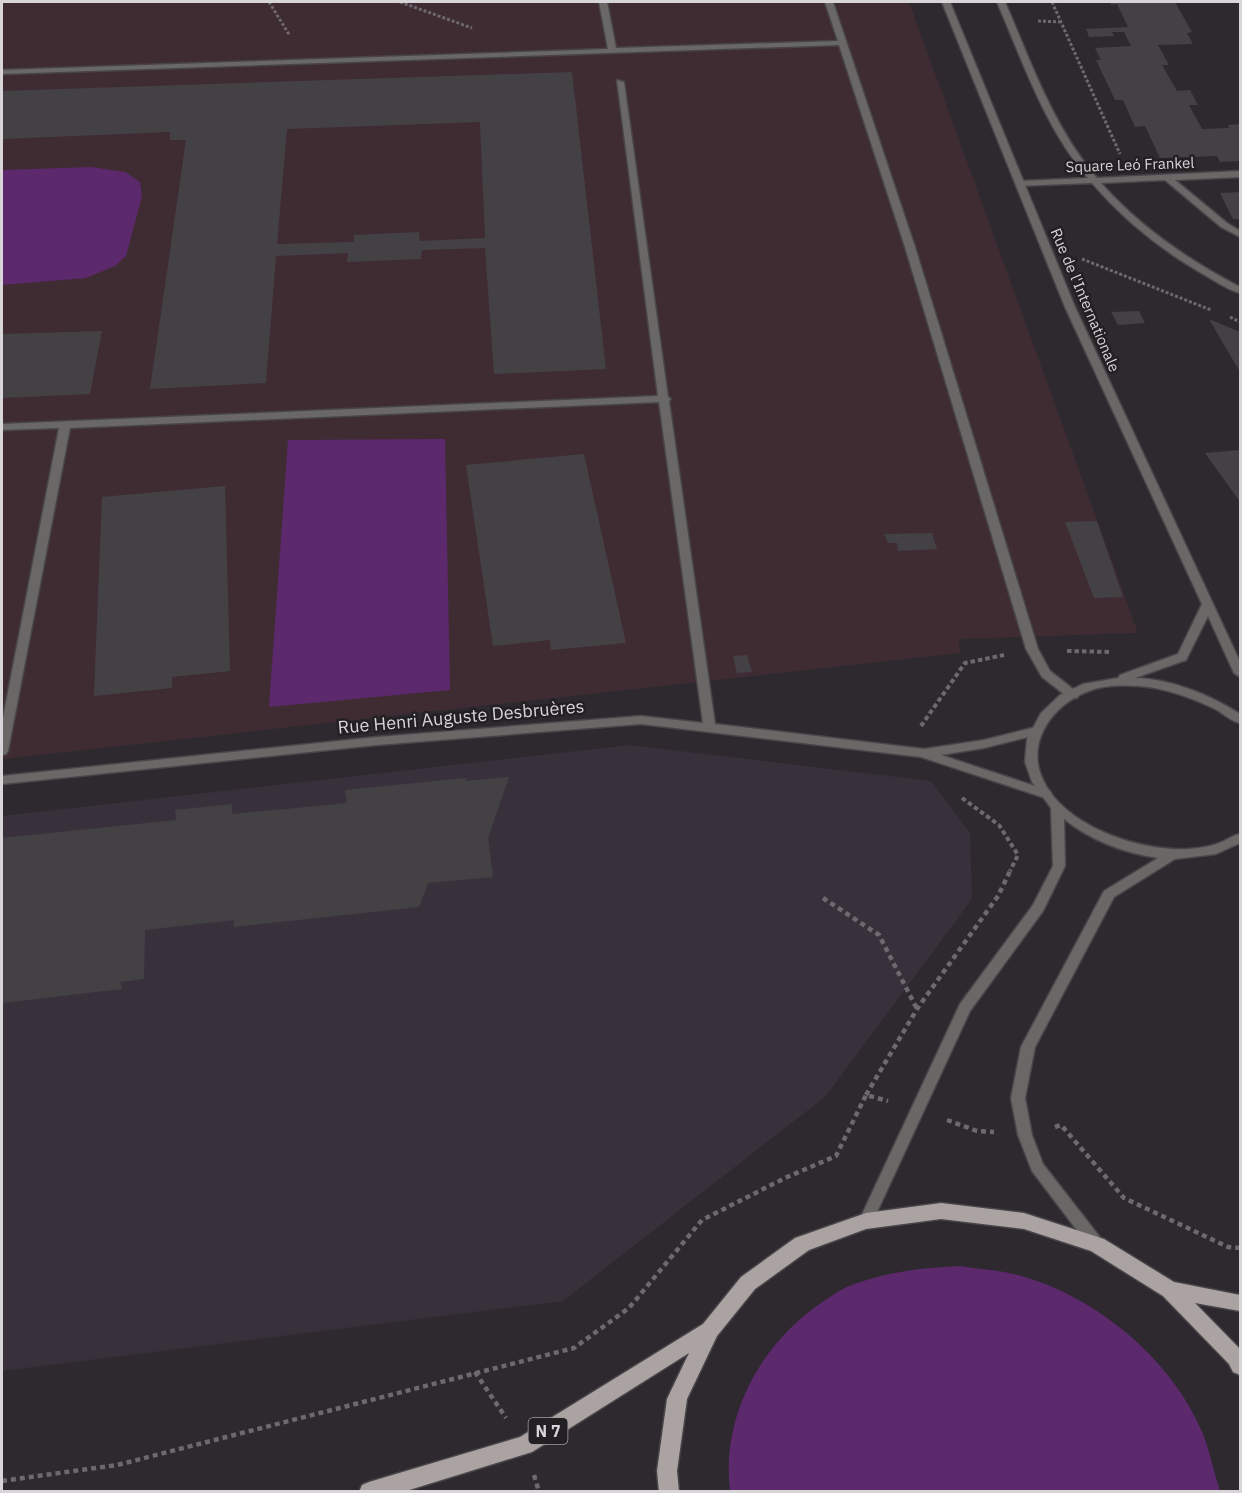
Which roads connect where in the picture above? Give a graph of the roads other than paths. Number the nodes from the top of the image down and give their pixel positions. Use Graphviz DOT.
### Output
graph roads {
  1 [pos="603,2"];
  2 [pos="829,2"];
  3 [pos="946,2"];
  4 [pos="1000,2"];
  5 [pos="842,43"];
  6 [pos="613,51"];
  7 [pos="2,72"];
  8 [pos="620,82"];
  9 [pos="1240,174"];
  10 [pos="1169,179"];
  11 [pos="1094,180"];
  12 [pos="1020,184"];
  13 [pos="1240,234"];
  14 [pos="1240,290"];
  15 [pos="666,399"];
  16 [pos="66,425"];
  17 [pos="2,427"];
  18 [pos="1208,606"];
  19 [pos="1240,674"];
  20 [pos="1110,683"];
  21 [pos="1073,695"];
  22 [pos="1240,719"];
  23 [pos="709,726"];
  24 [pos="1036,731"];
  25 [pos="2,751"];
  26 [pos="922,753"];
  27 [pos="2,780"];
  28 [pos="1046,795"];
  29 [pos="1057,807"];
  30 [pos="1240,838"];
  31 [pos="1173,854"];
  32 [pos="866,1221"];
  33 [pos="1097,1245"];
  34 [pos="1170,1290"];
  35 [pos="1240,1303"];
  36 [pos="710,1330"];
  37 [pos="1240,1366"];
  38 [pos="369,1491"];
  39 [pos="669,1491"];
  1 -- 6 [label="street"];
  2 -- 5 [label="street"];
  3 -- 12 [label="street, Rue de l'Internationale"];
  4 -- 11 [label="street"];
  5 -- 6 [label="street"];
  5 -- 21 [label="street"];
  6 -- 7 [label="street"];
  8 -- 15 [label="street"];
  9 -- 10 [label="street, Square Leó Frankel"];
  10 -- 11 [label="street, Square Leó Frankel"];
  10 -- 13 [label="street"];
  11 -- 12 [label="street, Square Leó Frankel"];
  11 -- 14 [label="street"];
  12 -- 18 [label="street, Rue de l'Internationale"];
  15 -- 16 [label="street"];
  15 -- 23 [label="street"];
  16 -- 17 [label="street"];
  16 -- 25 [label="street"];
  18 -- 19 [label="street, Rue de l'Internationale"];
  18 -- 20 [label="street"];
  20 -- 21 [label="street"];
  20 -- 22 [label="street"];
  21 -- 24 [label="street"];
  23 -- 26 [label="street, Rue Henri Auguste Desbruères"];
  23 -- 27 [label="street, Rue Henri Auguste Desbruères"];
  24 -- 26 [label="street, Rue Henri Auguste Desbruères"];
  24 -- 28 [label="street"];
  26 -- 28 [label="street, Rue Henri Auguste Desbruères"];
  28 -- 29 [label="street"];
  29 -- 31 [label="street"];
  29 -- 32 [label="street"];
  30 -- 31 [label="street"];
  31 -- 33 [label="street"];
  32 -- 33 [label="main road"];
  32 -- 36 [label="main road"];
  33 -- 34 [label="main road"];
  34 -- 35 [label="main road"];
  34 -- 37 [label="main road"];
  36 -- 38 [label="main road, N 7"];
  36 -- 39 [label="main road"];
}
